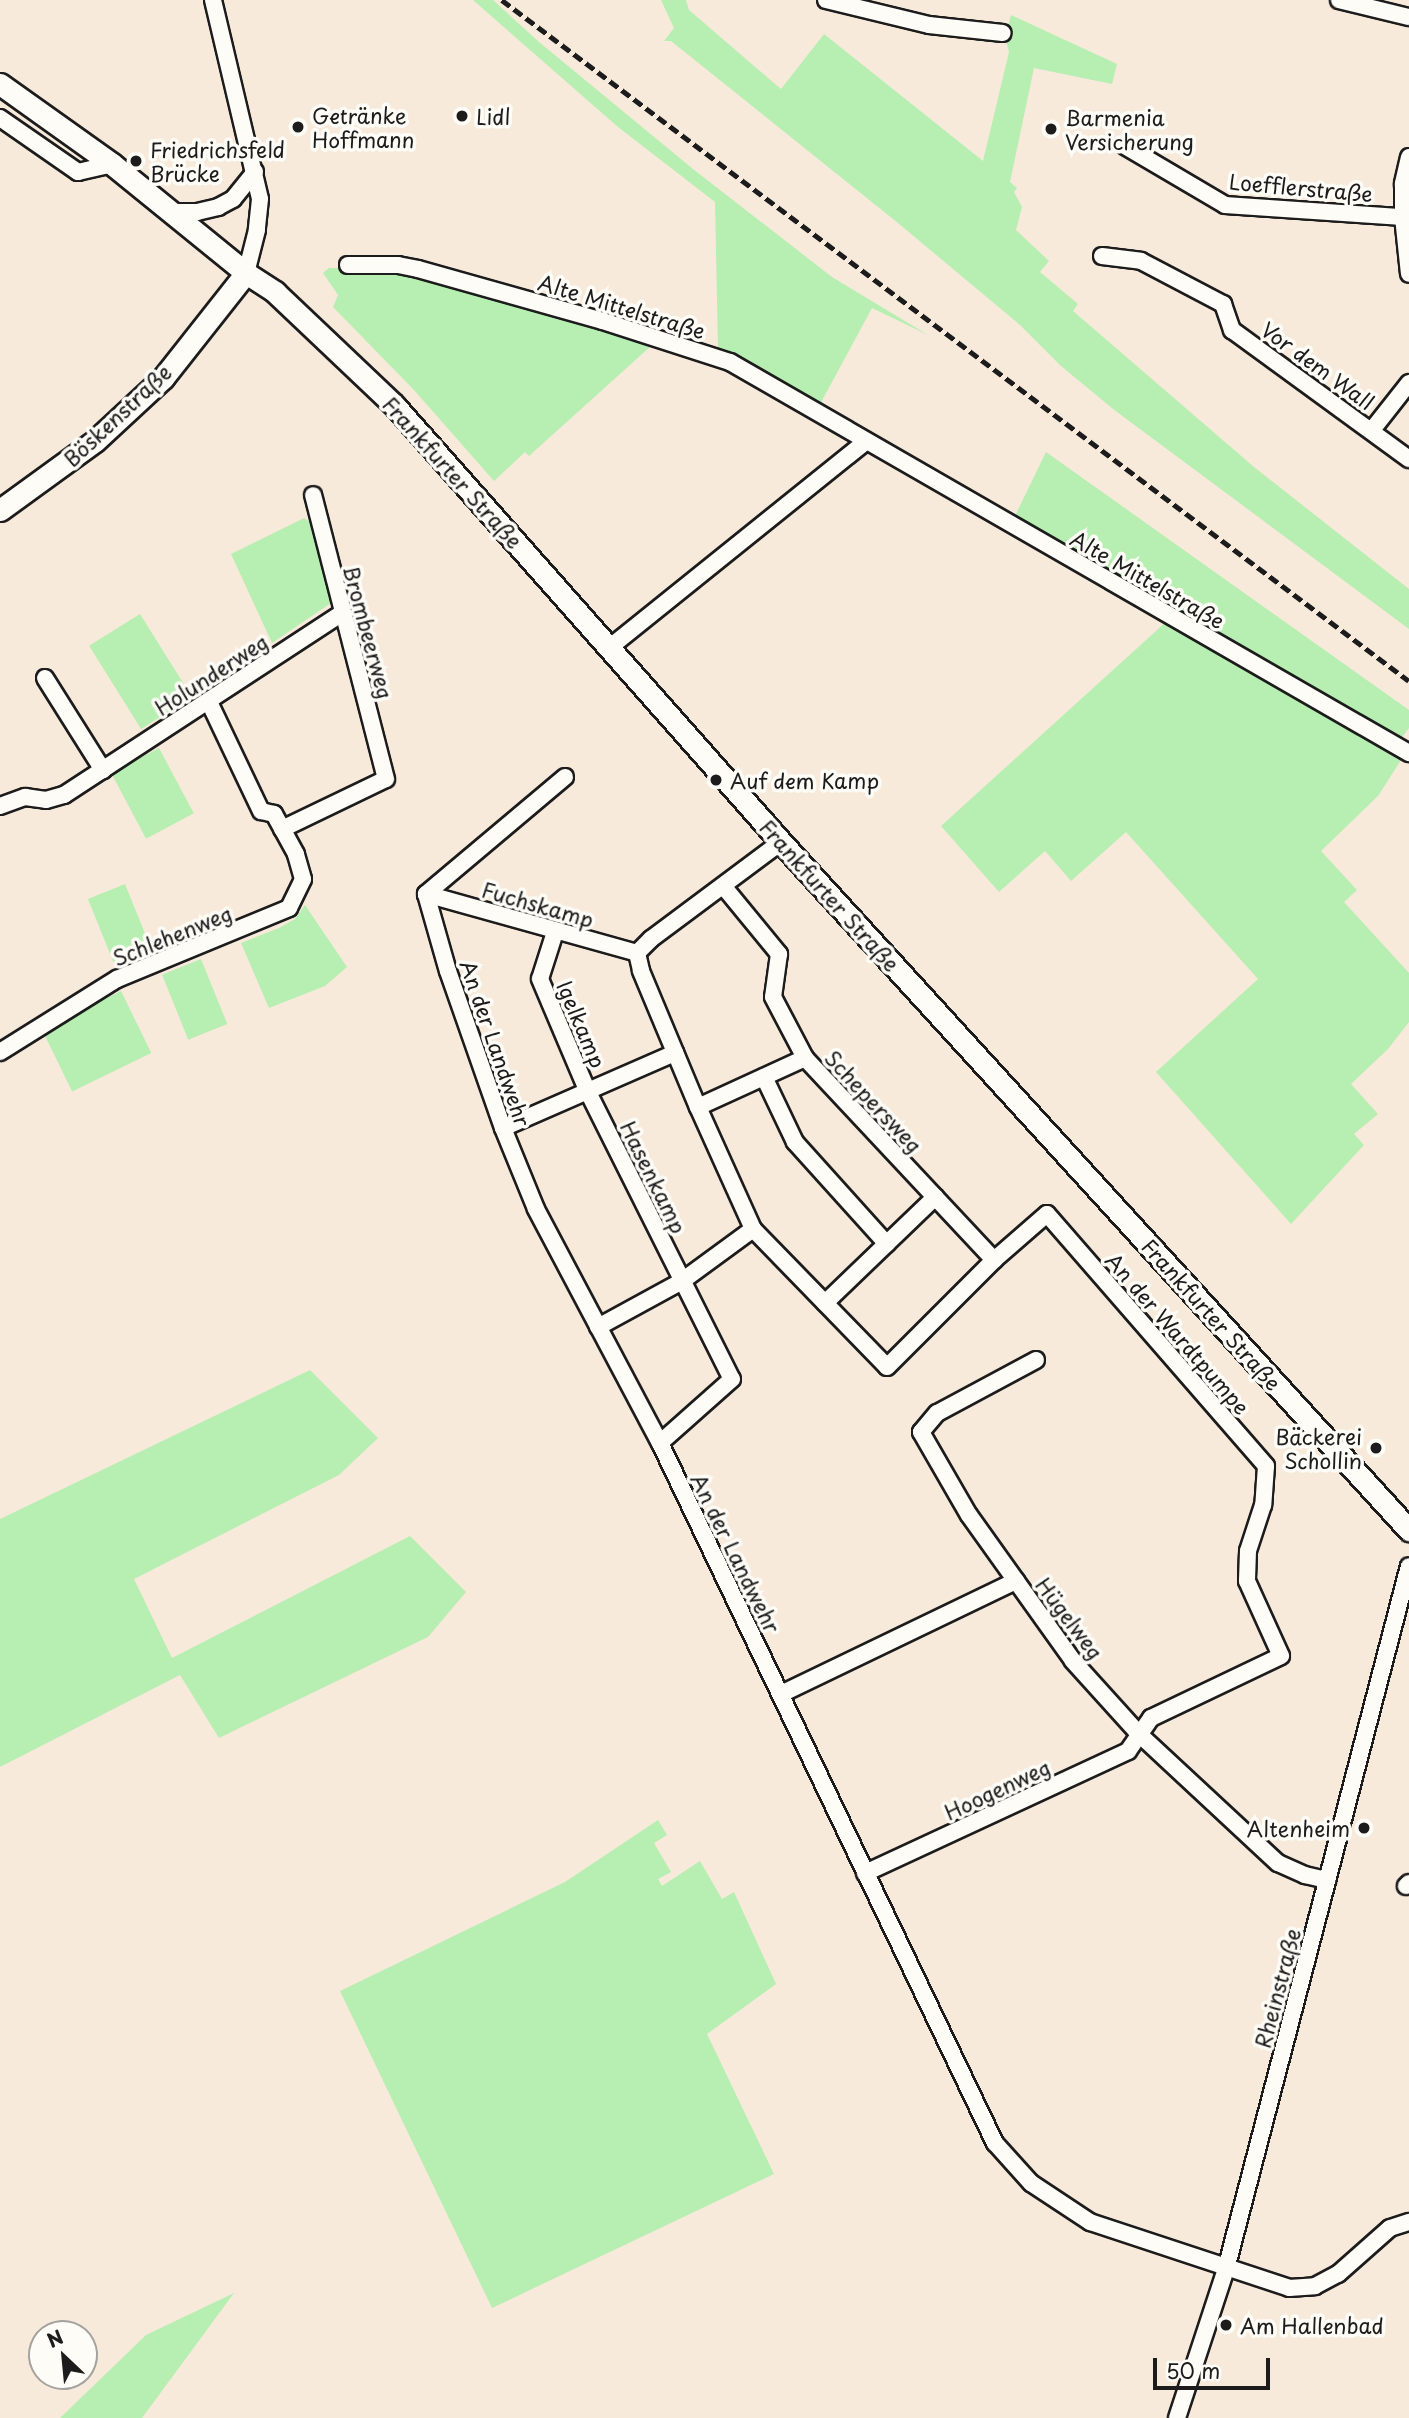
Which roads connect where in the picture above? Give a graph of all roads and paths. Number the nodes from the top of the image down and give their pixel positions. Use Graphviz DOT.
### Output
graph roads {
  1 [pos="213,0"];
  2 [pos="826,0"];
  3 [pos="1339,0"];
  4 [pos="1409,17"];
  5 [pos="1003,33"];
  6 [pos="0,84"];
  7 [pos="0,118"];
  8 [pos="1125,146"];
  9 [pos="1409,157"];
  10 [pos="112,164"];
  11 [pos="255,172"];
  12 [pos="170,212"];
  13 [pos="1402,217"];
  14 [pos="1102,256"];
  15 [pos="348,265"];
  16 [pos="246,273"];
  17 [pos="1409,274"];
  18 [pos="1409,383"];
  19 [pos="1372,430"];
  20 [pos="866,441"];
  21 [pos="1409,459"];
  22 [pos="313,495"];
  23 [pos="0,510"];
  24 [pos="342,613"];
  25 [pos="609,648"];
  26 [pos="45,678"];
  27 [pos="209,702"];
  28 [pos="1409,753"];
  29 [pos="103,770"];
  30 [pos="565,778"];
  31 [pos="0,806"];
  32 [pos="282,829"];
  33 [pos="781,842"];
  34 [pos="724,887"];
  35 [pos="426,894"];
  36 [pos="555,932"];
  37 [pos="638,954"];
  38 [pos="0,1052"];
  39 [pos="675,1053"];
  40 [pos="805,1058"];
  41 [pos="764,1077"];
  42 [pos="588,1092"];
  43 [pos="698,1108"];
  44 [pos="503,1128"];
  45 [pos="935,1198"];
  46 [pos="753,1229"];
  47 [pos="887,1244"];
  48 [pos="994,1260"];
  49 [pos="682,1281"];
  50 [pos="825,1303"];
  51 [pos="598,1327"];
  52 [pos="1036,1360"];
  53 [pos="660,1443"];
  54 [pos="1409,1531"];
  55 [pos="1409,1566"];
  56 [pos="1016,1581"];
  57 [pos="781,1694"];
  58 [pos="1139,1734"];
  59 [pos="865,1873"];
  60 [pos="1326,1880"];
  61 [pos="1409,2222"];
  62 [pos="1226,2269"];
  63 [pos="1177,2418"];
  1 -- 11 [label="street"];
  2 -- 5 [label="street"];
  3 -- 4 [label="street"];
  6 -- 10 [label="main road, Frankfurter Straße"];
  7 -- 10 [label="street"];
  8 -- 13 [label="street, Loefflerstraße"];
  9 -- 13 [label="street, Loefflerstraße"];
  10 -- 12 [label="main road, Frankfurter Straße"];
  11 -- 12 [label="street"];
  11 -- 16 [label="street"];
  12 -- 16 [label="main road, Frankfurter Straße"];
  13 -- 17 [label="street, Loefflerstraße"];
  14 -- 19 [label="street, Vor dem Wall"];
  15 -- 20 [label="street, Alte Mittelstraße"];
  16 -- 23 [label="main road, Böskenstraße"];
  16 -- 25 [label="main road, Frankfurter Straße"];
  18 -- 19 [label="street, Vor dem Wall"];
  19 -- 21 [label="street, Vor dem Wall"];
  20 -- 25 [label="street"];
  20 -- 28 [label="street, Alte Mittelstraße"];
  22 -- 24 [label="street, Brombeerweg"];
  24 -- 27 [label="street, Holunderweg"];
  24 -- 32 [label="street, Brombeerweg"];
  25 -- 33 [label="main road, Frankfurter Straße"];
  26 -- 29 [label="street"];
  27 -- 29 [label="street, Holunderweg"];
  27 -- 32 [label="street, Schlehenweg"];
  29 -- 31 [label="street, Holunderweg"];
  30 -- 35 [label="street"];
  32 -- 38 [label="street, Schlehenweg"];
  33 -- 34 [label="street"];
  33 -- 54 [label="main road, Frankfurter Straße"];
  34 -- 37 [label="street"];
  34 -- 40 [label="street"];
  35 -- 36 [label="street, Fuchskamp"];
  35 -- 44 [label="street, An der Landwehr"];
  36 -- 37 [label="street, Fuchskamp"];
  36 -- 42 [label="street, Igelkamp"];
  37 -- 39 [label="street"];
  39 -- 42 [label="street, Igelkamp"];
  39 -- 43 [label="street"];
  40 -- 41 [label="street, Schepersweg"];
  40 -- 45 [label="street, Schepersweg"];
  41 -- 43 [label="street, Schepersweg"];
  41 -- 47 [label="street"];
  42 -- 44 [label="street, Igelkamp"];
  42 -- 49 [label="street, Hasenkamp"];
  43 -- 46 [label="street"];
  44 -- 51 [label="street, An der Landwehr"];
  45 -- 47 [label="street"];
  45 -- 48 [label="street, Schepersweg"];
  46 -- 49 [label="street"];
  46 -- 50 [label="street"];
  47 -- 50 [label="street"];
  48 -- 50 [label="street, An der Wardtpumpe"];
  48 -- 58 [label="street, An der Wardtpumpe"];
  49 -- 51 [label="street"];
  49 -- 53 [label="street, Hasenkamp"];
  51 -- 53 [label="street, An der Landwehr"];
  52 -- 56 [label="street, Hügelweg"];
  53 -- 57 [label="street, An der Landwehr"];
  55 -- 60 [label="street, Rheinstraße"];
  56 -- 57 [label="street"];
  56 -- 58 [label="street, Hügelweg"];
  57 -- 59 [label="street, An der Landwehr"];
  58 -- 59 [label="street, Hoogenweg"];
  58 -- 60 [label="street, Hügelweg"];
  59 -- 62 [label="street, An der Landwehr"];
  60 -- 62 [label="street, Rheinstraße"];
  61 -- 62 [label="street, An der Landwehr"];
  62 -- 63 [label="street, Rheinstraße"];
}
